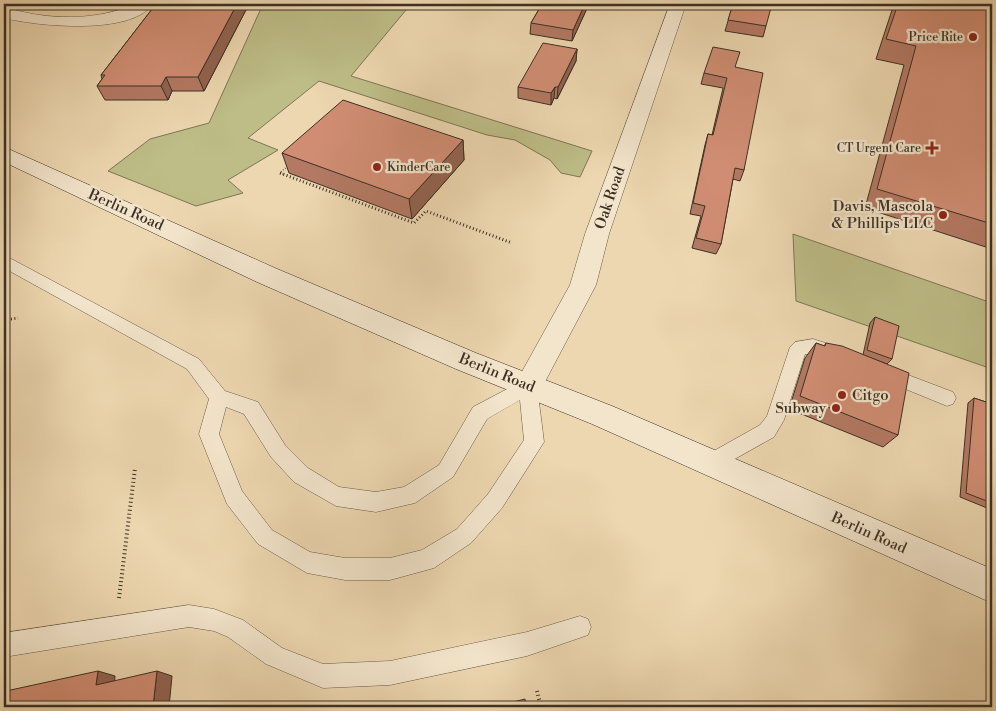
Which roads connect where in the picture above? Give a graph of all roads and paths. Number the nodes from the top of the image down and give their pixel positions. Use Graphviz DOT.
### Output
graph roads {
  1 [pos="145,4"];
  2 [pos="678,4"];
  3 [pos="4,11"];
  4 [pos="4,154"];
  5 [pos="291,162"];
  6 [pos="512,243"];
  7 [pos="4,262"];
  8 [pos="18,318"];
  9 [pos="4,320"];
  10 [pos="851,360"];
  11 [pos="869,367"];
  12 [pos="528,386"];
  13 [pos="219,397"];
  14 [pos="946,398"];
  15 [pos="710,463"];
  16 [pos="135,468"];
  17 [pos="992,586"];
  18 [pos="118,598"];
  19 [pos="580,627"];
  20 [pos="4,645"];
  21 [pos="537,691"];
  22 [pos="541,707"];
  1 -- 3 [label="main road"];
  2 -- 12 [label="main road, Oak Road"];
  4 -- 12 [label="main road, Berlin Road"];
  5 -- 6 [label="path"];
  7 -- 13 [label="lane"];
  8 -- 9 [label="path"];
  10 -- 15 [label="lane"];
  11 -- 14 [label="lane"];
  12 -- 13 [label="lane"];
  12 -- 13 [label="lane"];
  12 -- 15 [label="main road, Berlin Road"];
  15 -- 17 [label="main road, Berlin Road"];
  16 -- 18 [label="path"];
  19 -- 20 [label="lane"];
  21 -- 22 [label="path"];
}
